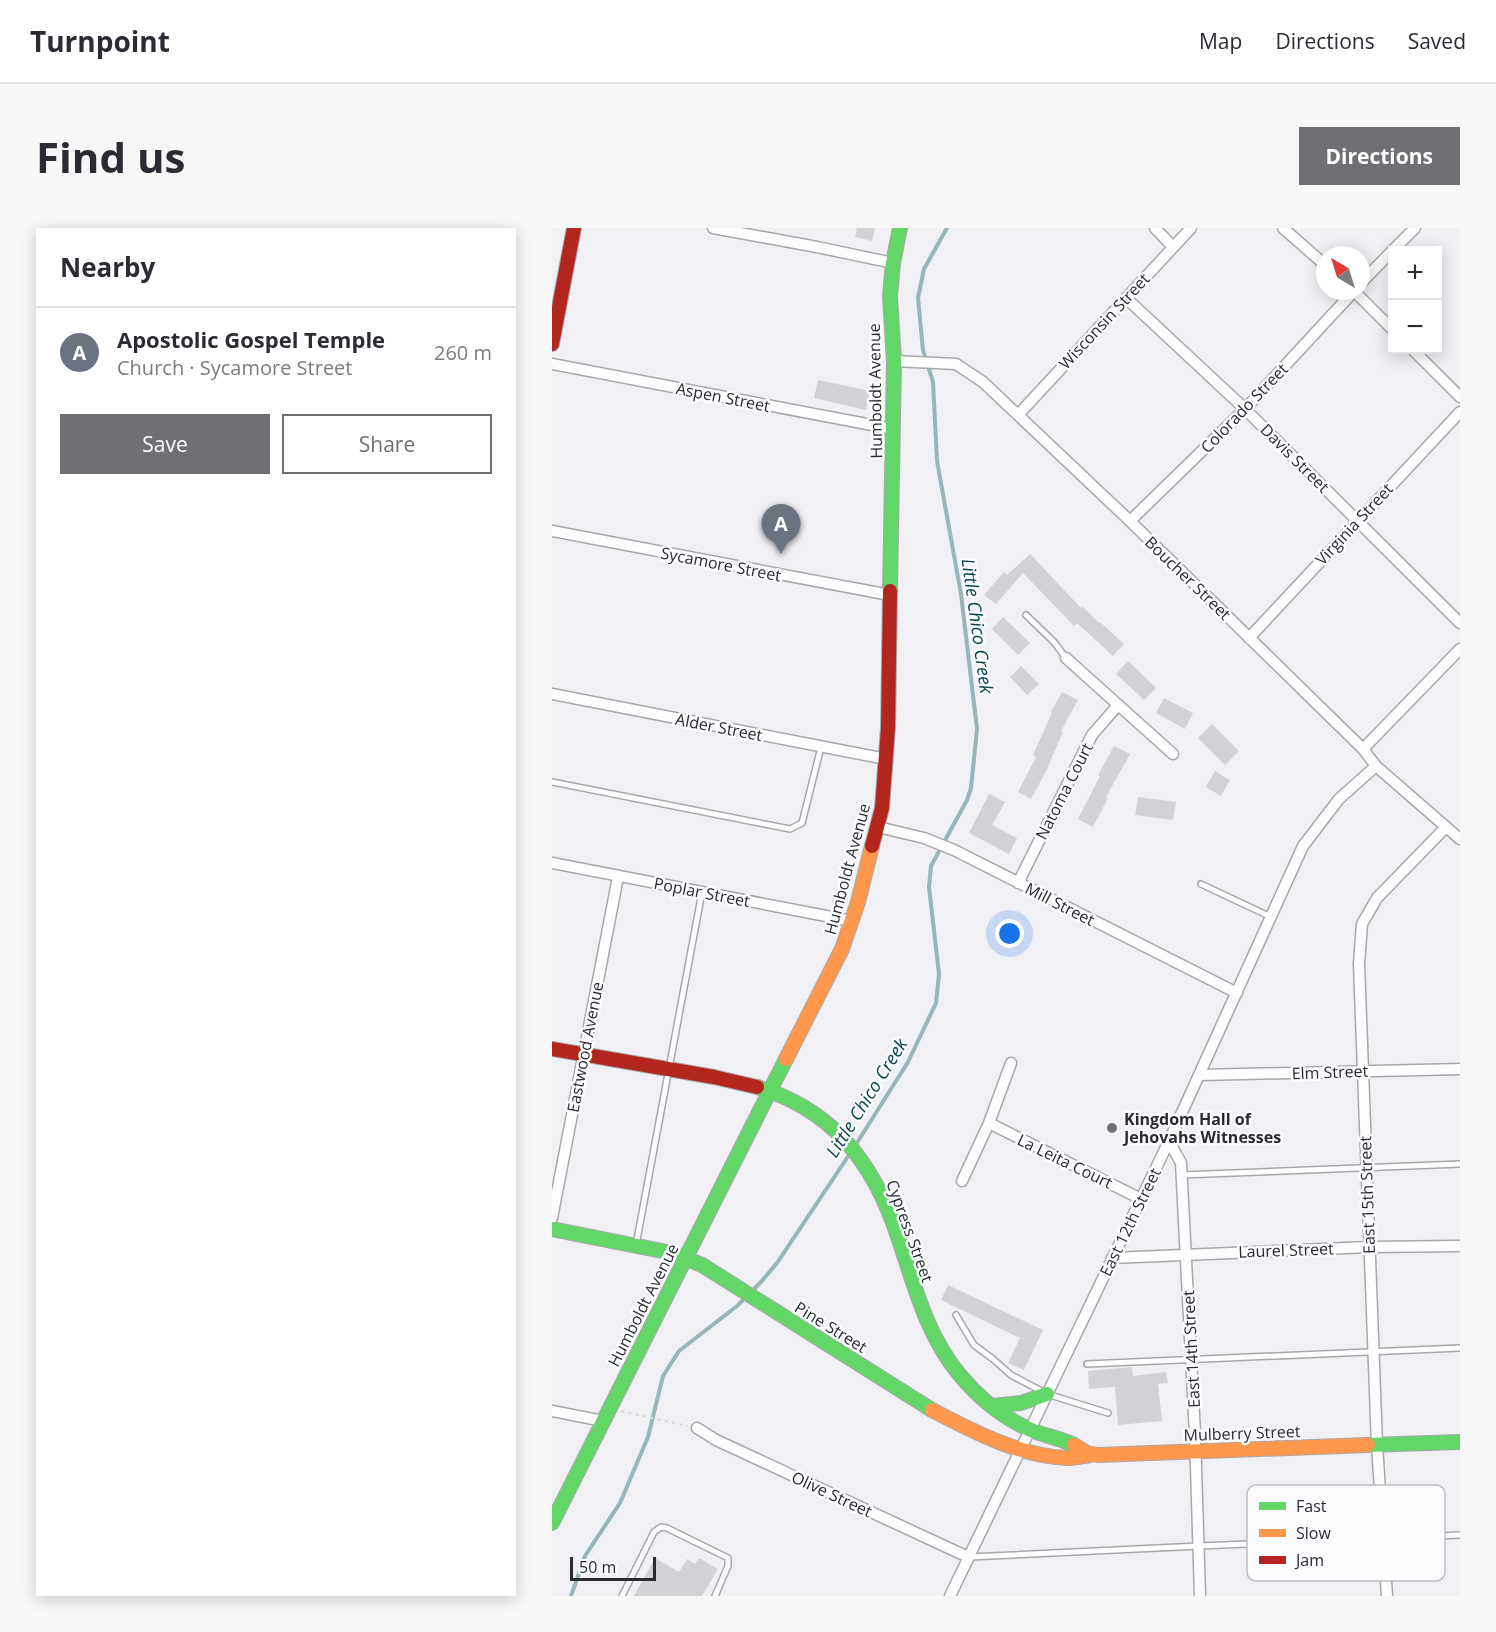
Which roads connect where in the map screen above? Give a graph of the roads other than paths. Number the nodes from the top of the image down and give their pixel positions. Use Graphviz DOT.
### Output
graph roads {
  1 [pos="574,228"];
  2 [pos="713,228"];
  3 [pos="900,228"];
  4 [pos="1155,228"];
  5 [pos="1191,228"];
  6 [pos="1283,228"];
  7 [pos="1415,228"];
  8 [pos="740,230"];
  9 [pos="1398,246"];
  10 [pos="1173,247"];
  11 [pos="1388,256"];
  12 [pos="1316,257"];
  13 [pos="893,263"];
  14 [pos="1370,274"];
  15 [pos="1126,298"];
  16 [pos="1346,300"];
  17 [pos="1363,300"];
  18 [pos="1388,325"];
  19 [pos="552,344"];
  20 [pos="1417,354"];
  21 [pos="894,361"];
  22 [pos="552,364"];
  23 [pos="1460,397"];
  24 [pos="1245,409"];
  25 [pos="1460,412"];
  26 [pos="1018,415"];
  27 [pos="893,429"];
  28 [pos="1130,521"];
  29 [pos="1357,521"];
  30 [pos="552,531"];
  31 [pos="890,595"];
  32 [pos="1026,615"];
  33 [pos="1460,623"];
  34 [pos="1249,638"];
  35 [pos="1460,649"];
  36 [pos="1066,658"];
  37 [pos="552,694"];
  38 [pos="1118,705"];
  39 [pos="821,747"];
  40 [pos="1363,749"];
  41 [pos="1173,754"];
  42 [pos="886,759"];
  43 [pos="1376,766"];
  44 [pos="552,782"];
  45 [pos="878,826"];
  46 [pos="1446,827"];
  47 [pos="1460,839"];
  48 [pos="552,863"];
  49 [pos="618,877"];
  50 [pos="1018,883"];
  51 [pos="1201,884"];
  52 [pos="702,892"];
  53 [pos="1271,916"];
  54 [pos="852,921"];
  55 [pos="1236,993"];
  56 [pos="552,1049"];
  57 [pos="583,1055"];
  58 [pos="1011,1063"];
  59 [pos="1460,1069"];
  60 [pos="669,1070"];
  61 [pos="1363,1071"];
  62 [pos="1200,1075"];
  63 [pos="769,1090"];
  64 [pos="988,1124"];
  65 [pos="1169,1141"];
  66 [pos="1460,1164"];
  67 [pos="1366,1167"];
  68 [pos="1182,1175"];
  69 [pos="962,1181"];
  70 [pos="1141,1199"];
  71 [pos="552,1218"];
  72 [pos="552,1229"];
  73 [pos="635,1245"];
  74 [pos="1460,1246"];
  75 [pos="1369,1247"];
  76 [pos="1187,1254"];
  77 [pos="686,1257"];
  78 [pos="1112,1258"];
  79 [pos="956,1315"];
  80 [pos="1460,1348"];
  81 [pos="1373,1352"];
  82 [pos="1192,1360"];
  83 [pos="1087,1364"];
  84 [pos="1047,1394"];
  85 [pos="993,1406"];
  86 [pos="552,1411"];
  87 [pos="1108,1413"];
  88 [pos="606,1415"];
  89 [pos="697,1428"];
  90 [pos="1030,1430"];
  91 [pos="1460,1442"];
  92 [pos="1377,1445"];
  93 [pos="1020,1449"];
  94 [pos="1196,1451"];
  95 [pos="1090,1455"];
  96 [pos="1380,1485"];
  97 [pos="552,1523"];
  98 [pos="1460,1535"];
  99 [pos="1445,1536"];
  100 [pos="1247,1544"];
  101 [pos="1199,1546"];
  102 [pos="968,1557"];
  103 [pos="1386,1581"];
  104 [pos="622,1596"];
  105 [pos="715,1596"];
  106 [pos="950,1596"];
  107 [pos="1200,1596"];
  108 [pos="1387,1596"];
  1 -- 19 [label="street"];
  2 -- 8 [label="street"];
  3 -- 13 [label="street, Humboldt Avenue"];
  4 -- 10 [label="street"];
  5 -- 10 [label="street, Wisconsin Street"];
  6 -- 12 [label="street"];
  7 -- 9 [label="street"];
  8 -- 13 [label="street"];
  10 -- 15 [label="street, Wisconsin Street"];
  11 -- 14 [label="street"];
  13 -- 21 [label="street, Humboldt Avenue"];
  15 -- 24 [label="street, Davis Street"];
  15 -- 26 [label="street, Wisconsin Street"];
  16 -- 24 [label="street, Colorado Street"];
  17 -- 18 [label="street"];
  20 -- 23 [label="street"];
  21 -- 26 [label="street, Boucher Street"];
  21 -- 27 [label="street, Humboldt Avenue"];
  22 -- 27 [label="street, Aspen Street"];
  24 -- 28 [label="street, Colorado Street"];
  24 -- 29 [label="street, Davis Street"];
  25 -- 29 [label="street, Virginia Street"];
  26 -- 28 [label="street, Boucher Street"];
  27 -- 31 [label="street, Humboldt Avenue"];
  28 -- 34 [label="street, Boucher Street"];
  29 -- 33 [label="street, Davis Street"];
  29 -- 34 [label="street, Virginia Street"];
  30 -- 31 [label="street, Sycamore Street"];
  31 -- 42 [label="street, Humboldt Avenue"];
  32 -- 36 [label="lane"];
  34 -- 40 [label="street, Boucher Street"];
  35 -- 40 [label="street"];
  36 -- 38 [label="street"];
  37 -- 39 [label="street, Alder Street"];
  38 -- 41 [label="street"];
  38 -- 50 [label="street, Natoma Court"];
  39 -- 42 [label="street, Alder Street"];
  39 -- 44 [label="lane"];
  40 -- 43 [label="street, Boucher Street"];
  42 -- 45 [label="street, Humboldt Avenue"];
  43 -- 46 [label="street, Boucher Street"];
  43 -- 53 [label="street, East 12th Street"];
  45 -- 50 [label="street, Mill Street"];
  45 -- 54 [label="street, Humboldt Avenue"];
  46 -- 47 [label="street, Boucher Street"];
  46 -- 61 [label="street, East 15th Street"];
  48 -- 49 [label="street, Poplar Street"];
  49 -- 52 [label="street, Poplar Street"];
  49 -- 57 [label="street, Eastwood Avenue"];
  50 -- 55 [label="street, Mill Street"];
  51 -- 53 [label="lane"];
  52 -- 54 [label="street, Poplar Street"];
  52 -- 60 [label="lane"];
  53 -- 55 [label="street, East 12th Street"];
  54 -- 63 [label="street, Humboldt Avenue"];
  55 -- 62 [label="street, East 12th Street"];
  56 -- 57 [label="street, Cypress Street"];
  57 -- 60 [label="street, Cypress Street"];
  57 -- 71 [label="street, Eastwood Avenue"];
  58 -- 64 [label="street"];
  59 -- 61 [label="street, Elm Street"];
  60 -- 63 [label="street, Cypress Street"];
  60 -- 73 [label="lane"];
  61 -- 62 [label="street, Elm Street"];
  61 -- 67 [label="street, East 15th Street"];
  62 -- 65 [label="street, East 12th Street"];
  63 -- 77 [label="street, Humboldt Avenue"];
  63 -- 85 [label="street, Cypress Street"];
  64 -- 69 [label="street"];
  64 -- 70 [label="street, La Leita Court"];
  65 -- 68 [label="street, East 14th Street"];
  65 -- 70 [label="street, East 12th Street"];
  66 -- 67 [label="lane"];
  67 -- 68 [label="lane"];
  67 -- 75 [label="street, East 15th Street"];
  68 -- 76 [label="street, East 14th Street"];
  70 -- 78 [label="street, East 12th Street"];
  72 -- 73 [label="street, Pine Street"];
  73 -- 77 [label="street, Pine Street"];
  74 -- 75 [label="street, Laurel Street"];
  75 -- 76 [label="street, Laurel Street"];
  75 -- 81 [label="street, East 15th Street"];
  76 -- 78 [label="street, Laurel Street"];
  76 -- 82 [label="street, East 14th Street"];
  77 -- 88 [label="street, Humboldt Avenue"];
  77 -- 93 [label="street, Pine Street"];
  78 -- 84 [label="street, East 12th Street"];
  79 -- 84 [label="lane"];
  80 -- 81 [label="lane"];
  81 -- 82 [label="lane"];
  81 -- 92 [label="street, East 15th Street"];
  82 -- 83 [label="lane"];
  82 -- 94 [label="street, East 14th Street"];
  84 -- 85 [label="street"];
  84 -- 87 [label="lane"];
  84 -- 90 [label="street, East 12th Street"];
  85 -- 90 [label="street, Cypress Street"];
  86 -- 88 [label="street"];
  88 -- 97 [label="street, Humboldt Avenue"];
  89 -- 102 [label="street, Olive Street"];
  90 -- 93 [label="street, East 12th Street"];
  90 -- 95 [label="street, Mulberry Street"];
  91 -- 92 [label="street, Mulberry Street"];
  92 -- 94 [label="street, Mulberry Street"];
  92 -- 96 [label="street, East 15th Street"];
  93 -- 95 [label="street, Pine Street"];
  93 -- 102 [label="street, East 12th Street"];
  94 -- 95 [label="street, Mulberry Street"];
  94 -- 101 [label="street, East 14th Street"];
  98 -- 99 [label="lane"];
  100 -- 101 [label="lane"];
  101 -- 102 [label="lane"];
  101 -- 107 [label="street, East 14th Street"];
  102 -- 106 [label="street, East 12th Street"];
  103 -- 108 [label="street, East 15th Street"];
  104 -- 105 [label="lane"];
}
